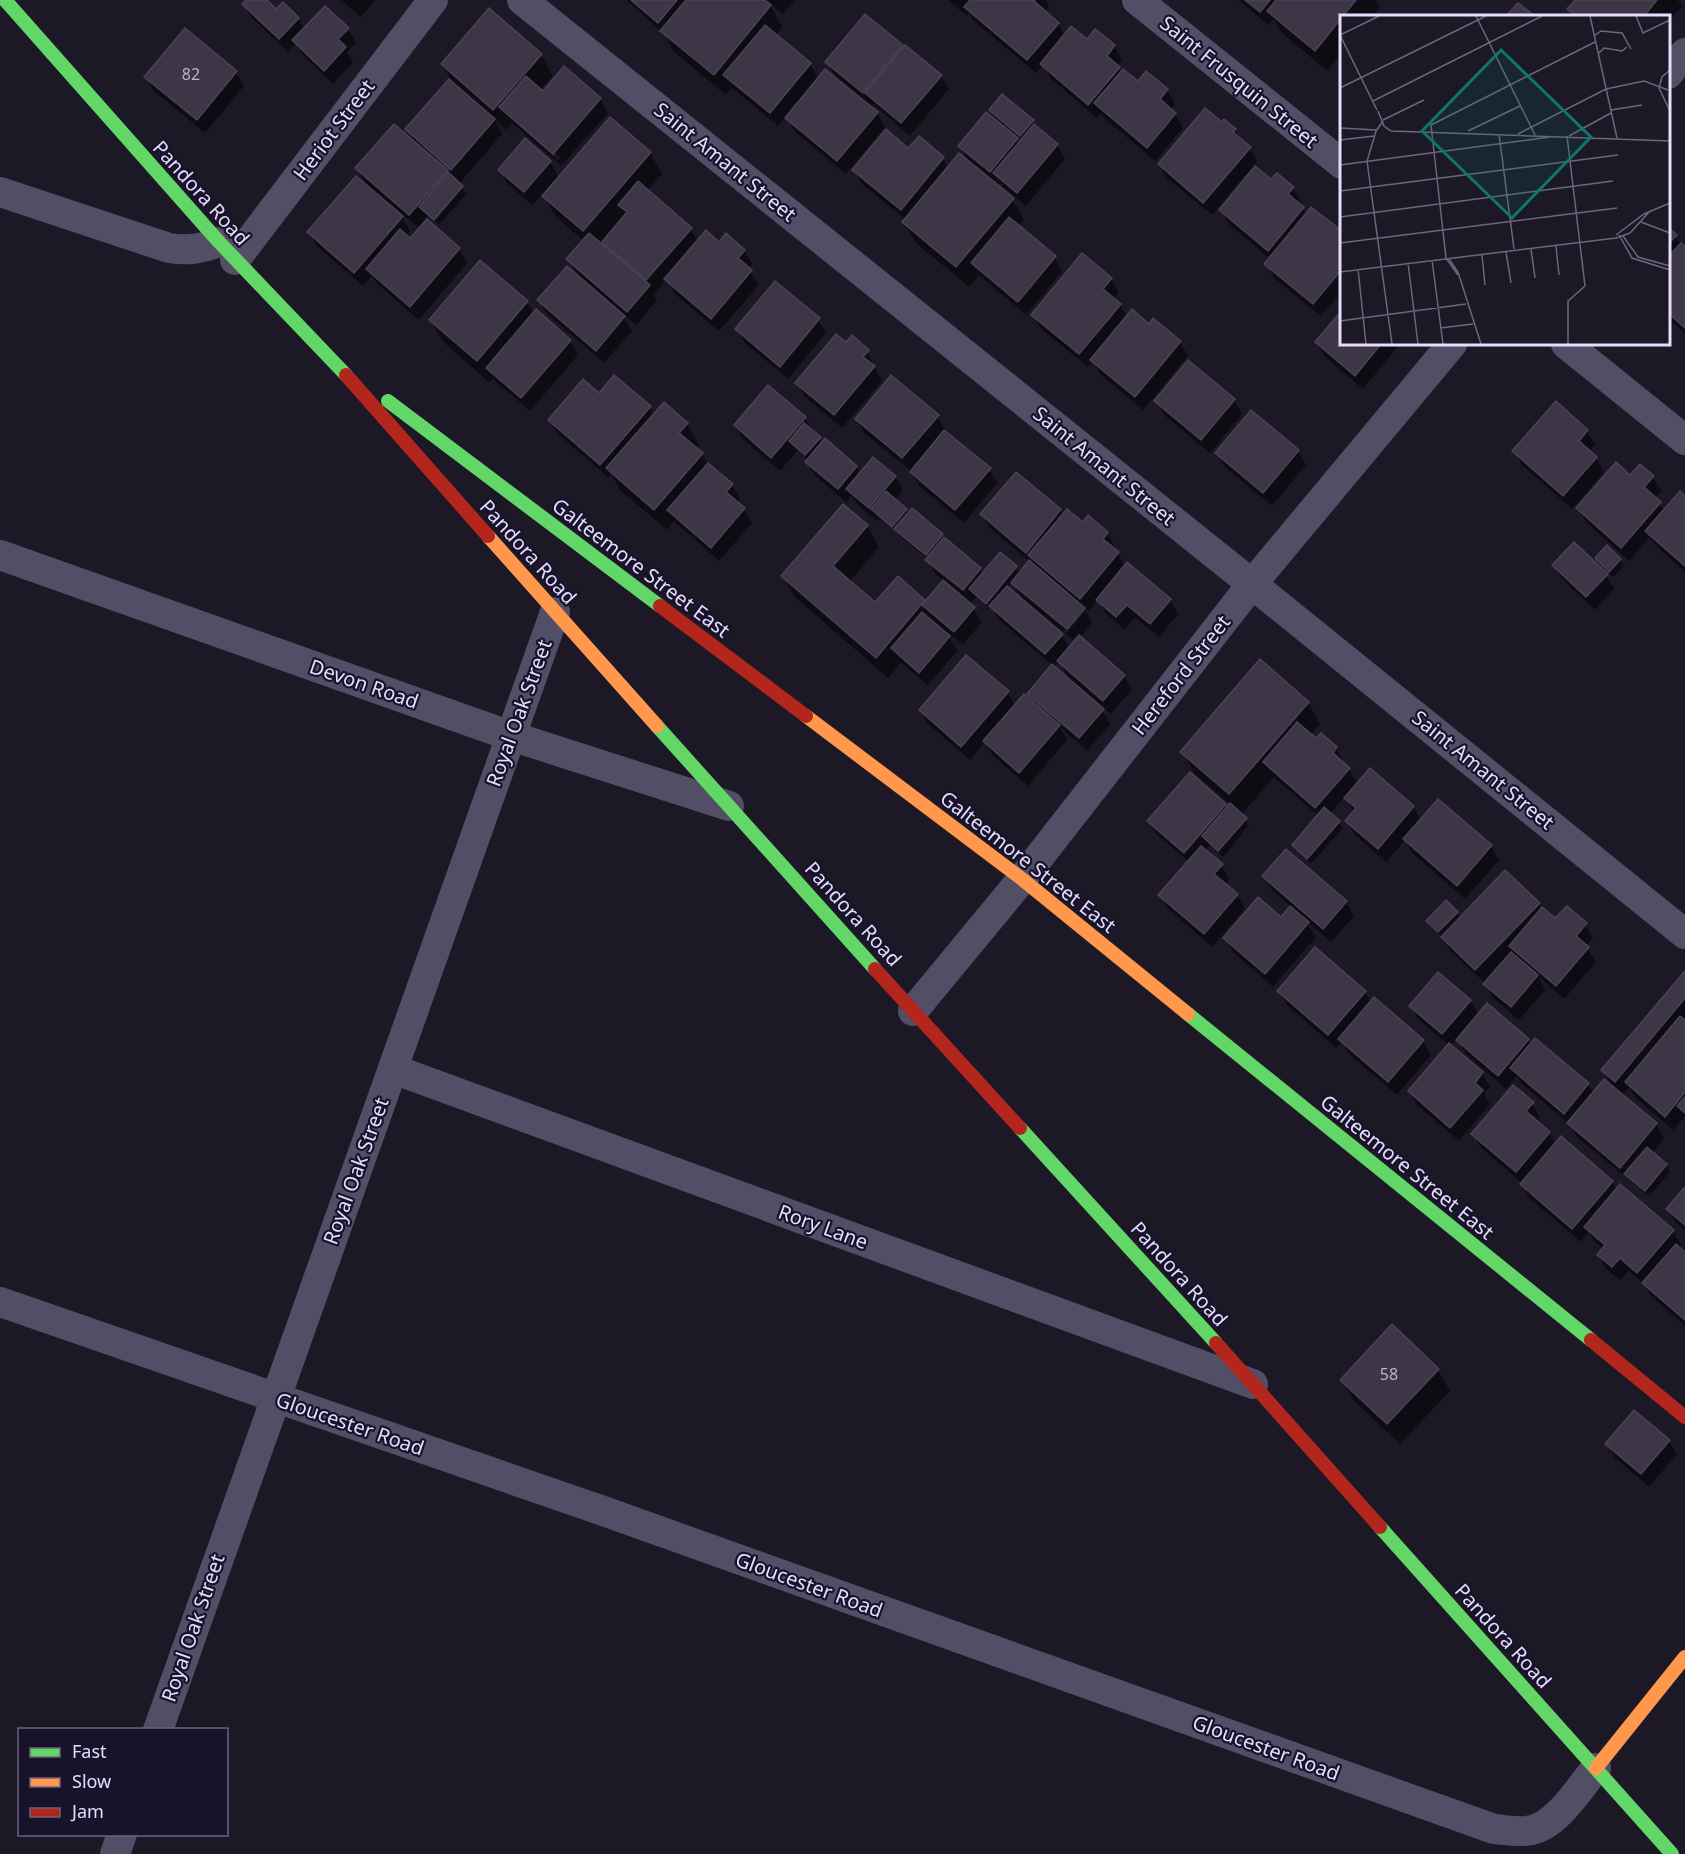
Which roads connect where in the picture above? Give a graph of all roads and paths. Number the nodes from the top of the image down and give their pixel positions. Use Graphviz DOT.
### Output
graph roads {
  1 [pos="5,0"];
  2 [pos="433,0"];
  3 [pos="522,0"];
  4 [pos="1137,0"];
  5 [pos="1685,53"];
  6 [pos="1670,72"];
  7 [pos="1340,163"];
  8 [pos="0,192"];
  9 [pos="227,251"];
  10 [pos="1451,345"];
  11 [pos="1567,345"];
  12 [pos="331,359"];
  13 [pos="1685,440"];
  14 [pos="0,555"];
  15 [pos="1252,584"];
  16 [pos="555,612"];
  17 [pos="511,736"];
  18 [pos="729,806"];
  19 [pos="1022,879"];
  20 [pos="1685,934"];
  21 [pos="913,1011"];
  22 [pos="393,1069"];
  23 [pos="0,1302"];
  24 [pos="1252,1384"];
  25 [pos="274,1398"];
  26 [pos="1685,1417"];
  27 [pos="1685,1657"];
  28 [pos="159,1728"];
  29 [pos="1596,1768"];
  30 [pos="121,1836"];
  31 [pos="115,1854"];
  32 [pos="1672,1854"];
  1 -- 9 [label="street, Pandora Road"];
  2 -- 9 [label="street, Heriot Street"];
  3 -- 15 [label="street, Saint Amant Street"];
  4 -- 7 [label="street, Saint Frusquin Street"];
  5 -- 6 [label="street"];
  8 -- 9 [label="street"];
  9 -- 12 [label="street, Pandora Road"];
  10 -- 15 [label="street, Hereford Street"];
  11 -- 13 [label="street"];
  12 -- 16 [label="street, Pandora Road"];
  12 -- 19 [label="street, Galteemore Street East"];
  14 -- 17 [label="street, Devon Road"];
  15 -- 19 [label="street, Hereford Street"];
  15 -- 20 [label="street, Saint Amant Street"];
  16 -- 17 [label="street, Royal Oak Street"];
  16 -- 18 [label="street, Pandora Road"];
  17 -- 18 [label="street, Devon Road"];
  17 -- 22 [label="street, Royal Oak Street"];
  18 -- 21 [label="street, Pandora Road"];
  19 -- 21 [label="street, Hereford Street"];
  19 -- 26 [label="street, Galteemore Street East"];
  21 -- 24 [label="street, Pandora Road"];
  22 -- 24 [label="street, Rory Lane"];
  22 -- 25 [label="street, Royal Oak Street"];
  23 -- 25 [label="street, Gloucester Road"];
  24 -- 29 [label="street, Pandora Road"];
  25 -- 28 [label="street, Royal Oak Street"];
  25 -- 29 [label="street, Gloucester Road"];
  27 -- 29 [label="street"];
  29 -- 32 [label="street, Pandora Road"];
  30 -- 31 [label="street"];
}
